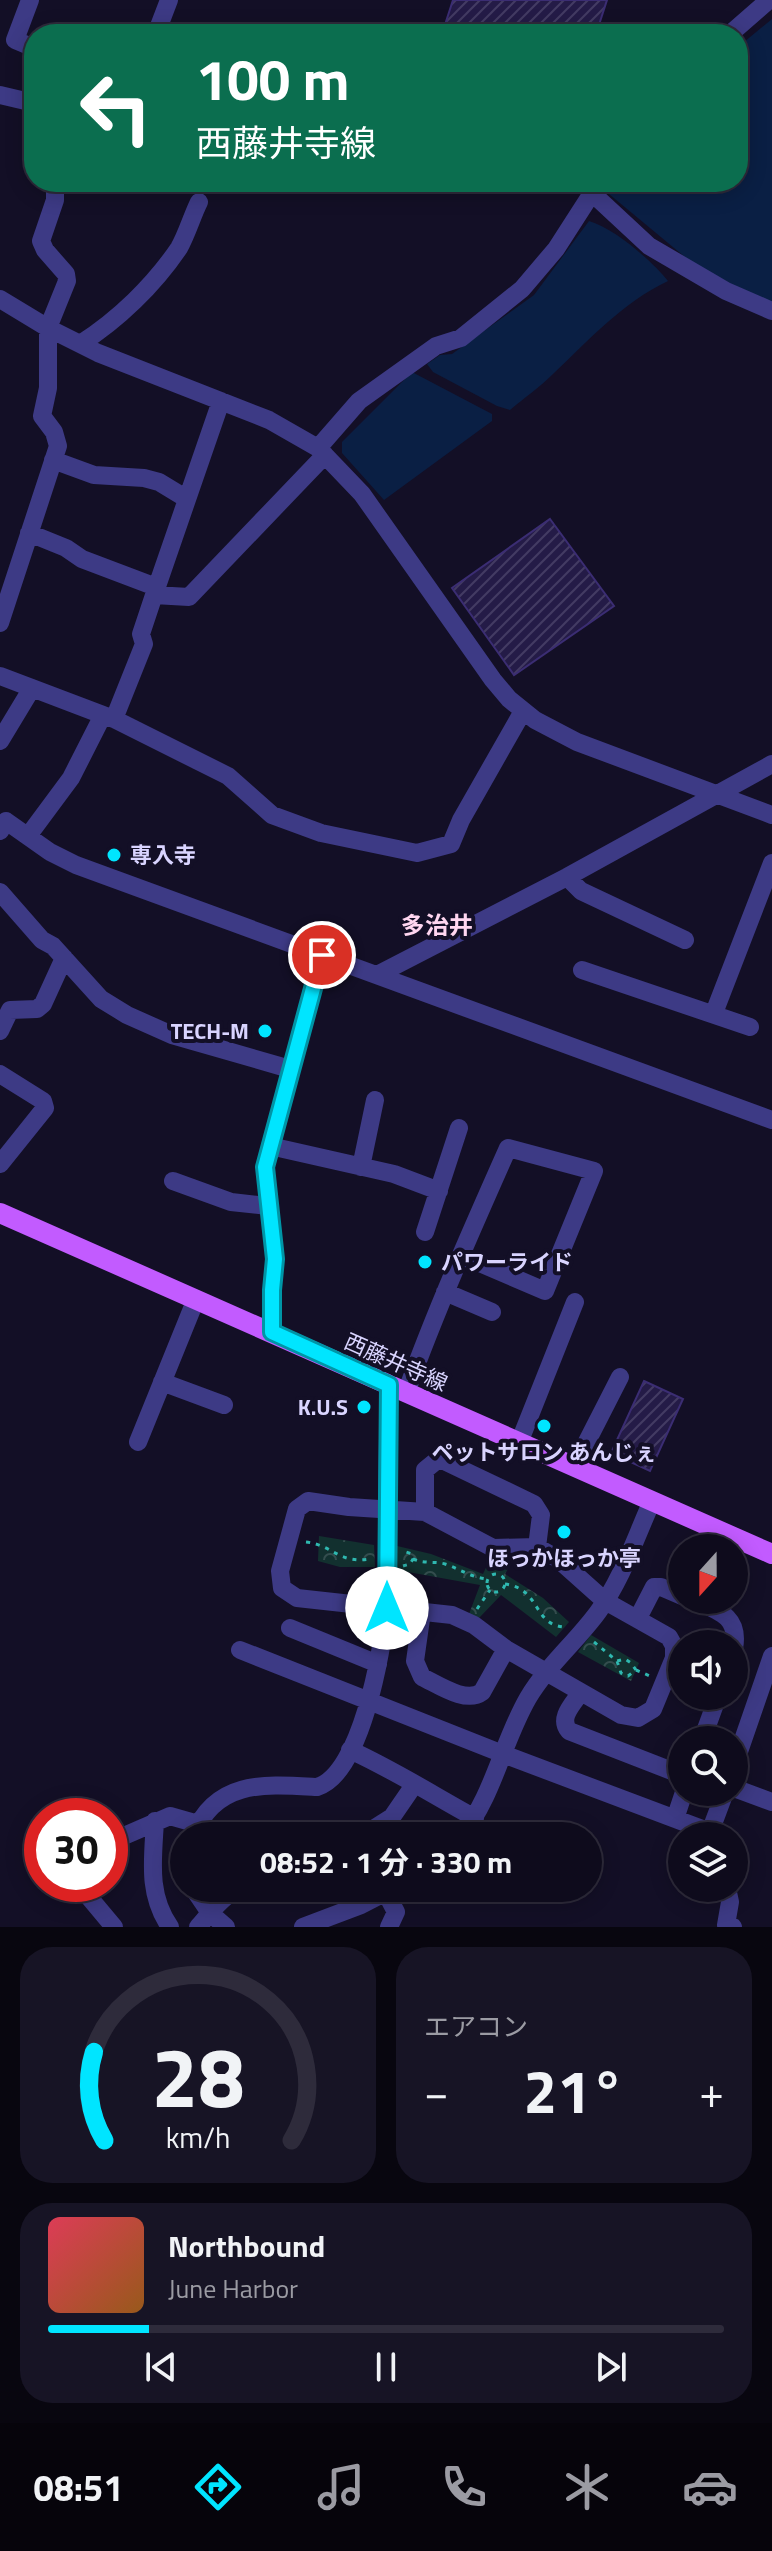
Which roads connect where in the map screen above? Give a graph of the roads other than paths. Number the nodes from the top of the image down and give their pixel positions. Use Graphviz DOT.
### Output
graph roads {
  1 [pos="30,0"];
  2 [pos="169,0"];
  3 [pos="769,0"];
  4 [pos="160,24"];
  5 [pos="741,24"];
  6 [pos="24,44"];
  7 [pos="0,95"];
  8 [pos="24,96"];
  9 [pos="55,192"];
  10 [pos="589,192"];
  11 [pos="595,192"];
  12 [pos="199,202"];
  13 [pos="3,308"];
  14 [pos="772,311"];
  15 [pos="48,328"];
  16 [pos="80,344"];
  17 [pos="221,401"];
  18 [pos="322,452"];
  19 [pos="53,460"];
  20 [pos="187,499"];
  21 [pos="29,533"];
  22 [pos="155,591"];
  23 [pos="0,623"];
  24 [pos="0,676"];
  25 [pos="32,688"];
  26 [pos="523,711"];
  27 [pos="109,717"];
  28 [pos="0,741"];
  29 [pos="772,764"];
  30 [pos="714,794"];
  31 [pos="772,815"];
  32 [pos="2,820"];
  33 [pos="28,836"];
  34 [pos="772,863"];
  35 [pos="567,877"];
  36 [pos="0,892"];
  37 [pos="685,940"];
  38 [pos="322,955"];
  39 [pos="64,958"];
  40 [pos="582,970"];
  41 [pos="377,975"];
  42 [pos="714,1013"];
  43 [pos="750,1027"];
  44 [pos="0,1031"];
  45 [pos="290,1069"];
  46 [pos="0,1074"];
  47 [pos="375,1100"];
  48 [pos="772,1120"];
  49 [pos="459,1128"];
  50 [pos="270,1146"];
  51 [pos="0,1164"];
  52 [pos="361,1167"];
  53 [pos="173,1181"];
  54 [pos="439,1191"];
  55 [pos="268,1206"];
  56 [pos="0,1213"];
  57 [pos="425,1232"];
  58 [pos="461,1255"];
  59 [pos="445,1292"];
  60 [pos="196,1299"];
  61 [pos="575,1302"];
  62 [pos="492,1312"];
  63 [pos="272,1332"];
  64 [pos="620,1377"];
  65 [pos="162,1382"];
  66 [pos="397,1389"];
  67 [pos="224,1405"];
  68 [pos="138,1442"];
  69 [pos="519,1443"];
  70 [pos="574,1467"];
  71 [pos="652,1501"];
  72 [pos="387,1509"];
  73 [pos="425,1512"];
  74 [pos="537,1547"];
  75 [pos="772,1554"];
  76 [pos="668,1590"];
  77 [pos="605,1601"];
  78 [pos="387,1608"];
  79 [pos="422,1612"];
  80 [pos="723,1614"];
  81 [pos="638,1618"];
  82 [pos="290,1628"];
  83 [pos="735,1630"];
  84 [pos="506,1649"];
  85 [pos="240,1650"];
  86 [pos="772,1656"];
  87 [pos="378,1664"];
  88 [pos="546,1672"];
  89 [pos="581,1692"];
  90 [pos="368,1702"];
  91 [pos="748,1726"];
  92 [pos="350,1750"];
  93 [pos="503,1754"];
  94 [pos="668,1770"];
  95 [pos="414,1785"];
  96 [pos="748,1793"];
  97 [pos="772,1802"];
  98 [pos="679,1806"];
  99 [pos="475,1818"];
  100 [pos="675,1819"];
  101 [pos="155,1821"];
  102 [pos="181,1822"];
  103 [pos="202,1822"];
  104 [pos="384,1822"];
  105 [pos="472,1822"];
  106 [pos="682,1822"];
  107 [pos="128,1834"];
  108 [pos="93,1902"];
  109 [pos="222,1902"];
  110 [pos="362,1902"];
  111 [pos="393,1902"];
  112 [pos="730,1902"];
  113 [pos="204,1920"];
  114 [pos="162,1924"];
  115 [pos="114,1927"];
  116 [pos="226,1927"];
  117 [pos="303,1927"];
  118 [pos="389,1927"];
  119 [pos="733,1927"];
  1 -- 6 [label="street"];
  2 -- 4 [label="street"];
  3 -- 5 [label="street"];
  7 -- 8 [label="street"];
  9 -- 15 [label="street"];
  10 -- 18 [label="street"];
  11 -- 14 [label="street"];
  12 -- 16 [label="street"];
  13 -- 15 [label="street"];
  15 -- 16 [label="street"];
  15 -- 19 [label="street"];
  16 -- 17 [label="street"];
  17 -- 18 [label="street"];
  17 -- 20 [label="street"];
  18 -- 22 [label="street"];
  18 -- 26 [label="street"];
  19 -- 20 [label="street"];
  19 -- 21 [label="street"];
  20 -- 22 [label="street"];
  21 -- 22 [label="street"];
  21 -- 23 [label="street"];
  22 -- 27 [label="street"];
  24 -- 25 [label="street"];
  25 -- 27 [label="street"];
  25 -- 28 [label="street"];
  26 -- 27 [label="street"];
  26 -- 30 [label="street"];
  27 -- 33 [label="street"];
  29 -- 30 [label="street"];
  30 -- 31 [label="street"];
  30 -- 35 [label="street"];
  32 -- 33 [label="street"];
  33 -- 38 [label="street"];
  34 -- 42 [label="street"];
  35 -- 37 [label="street"];
  35 -- 41 [label="street"];
  36 -- 39 [label="street"];
  38 -- 41 [label="street"];
  38 -- 45 [label="street"];
  39 -- 44 [label="street"];
  39 -- 45 [label="street"];
  40 -- 42 [label="street"];
  41 -- 48 [label="street"];
  42 -- 43 [label="street"];
  45 -- 50 [label="street"];
  46 -- 51 [label="street"];
  47 -- 52 [label="street"];
  49 -- 54 [label="street"];
  50 -- 52 [label="street"];
  50 -- 55 [label="street"];
  52 -- 54 [label="street"];
  53 -- 55 [label="street"];
  54 -- 57 [label="street"];
  55 -- 63 [label="street"];
  56 -- 60 [label="main road, 西藤井寺線"];
  58 -- 58 [label="street"];
  58 -- 59 [label="street"];
  59 -- 62 [label="street"];
  59 -- 66 [label="street"];
  60 -- 63 [label="main road, 西藤井寺線"];
  60 -- 65 [label="street"];
  61 -- 69 [label="street"];
  63 -- 66 [label="main road, 西藤井寺線"];
  64 -- 70 [label="street"];
  65 -- 67 [label="street"];
  65 -- 68 [label="street"];
  66 -- 69 [label="main road, 西藤井寺線"];
  66 -- 72 [label="street"];
  69 -- 70 [label="main road, 西藤井寺線"];
  70 -- 71 [label="main road, 西藤井寺線"];
  71 -- 75 [label="main road, 西藤井寺線"];
  71 -- 77 [label="street"];
  72 -- 73 [label="street"];
  72 -- 78 [label="street"];
  72 -- 78 [label="street"];
  73 -- 74 [label="street"];
  73 -- 74 [label="street"];
  74 -- 77 [label="street"];
  76 -- 81 [label="street"];
  77 -- 81 [label="street"];
  77 -- 88 [label="street"];
  78 -- 79 [label="street"];
  78 -- 87 [label="street"];
  79 -- 84 [label="street"];
  79 -- 84 [label="street"];
  80 -- 83 [label="street"];
  81 -- 89 [label="street"];
  82 -- 87 [label="street"];
  84 -- 88 [label="street"];
  85 -- 90 [label="street"];
  86 -- 91 [label="street"];
  87 -- 90 [label="street"];
  88 -- 89 [label="street"];
  88 -- 93 [label="street"];
  89 -- 94 [label="street"];
  90 -- 92 [label="street"];
  90 -- 93 [label="street"];
  92 -- 95 [label="street"];
  92 -- 103 [label="street"];
  93 -- 99 [label="street"];
  93 -- 100 [label="street"];
  95 -- 99 [label="street"];
  95 -- 104 [label="street"];
  96 -- 97 [label="street"];
  98 -- 100 [label="street"];
  99 -- 105 [label="street"];
  100 -- 106 [label="street"];
  101 -- 102 [label="street"];
  101 -- 107 [label="street"];
  101 -- 114 [label="street"];
  108 -- 115 [label="street"];
  109 -- 113 [label="street"];
  110 -- 117 [label="street"];
  111 -- 118 [label="street"];
  112 -- 119 [label="street"];
  113 -- 116 [label="street"];
}
